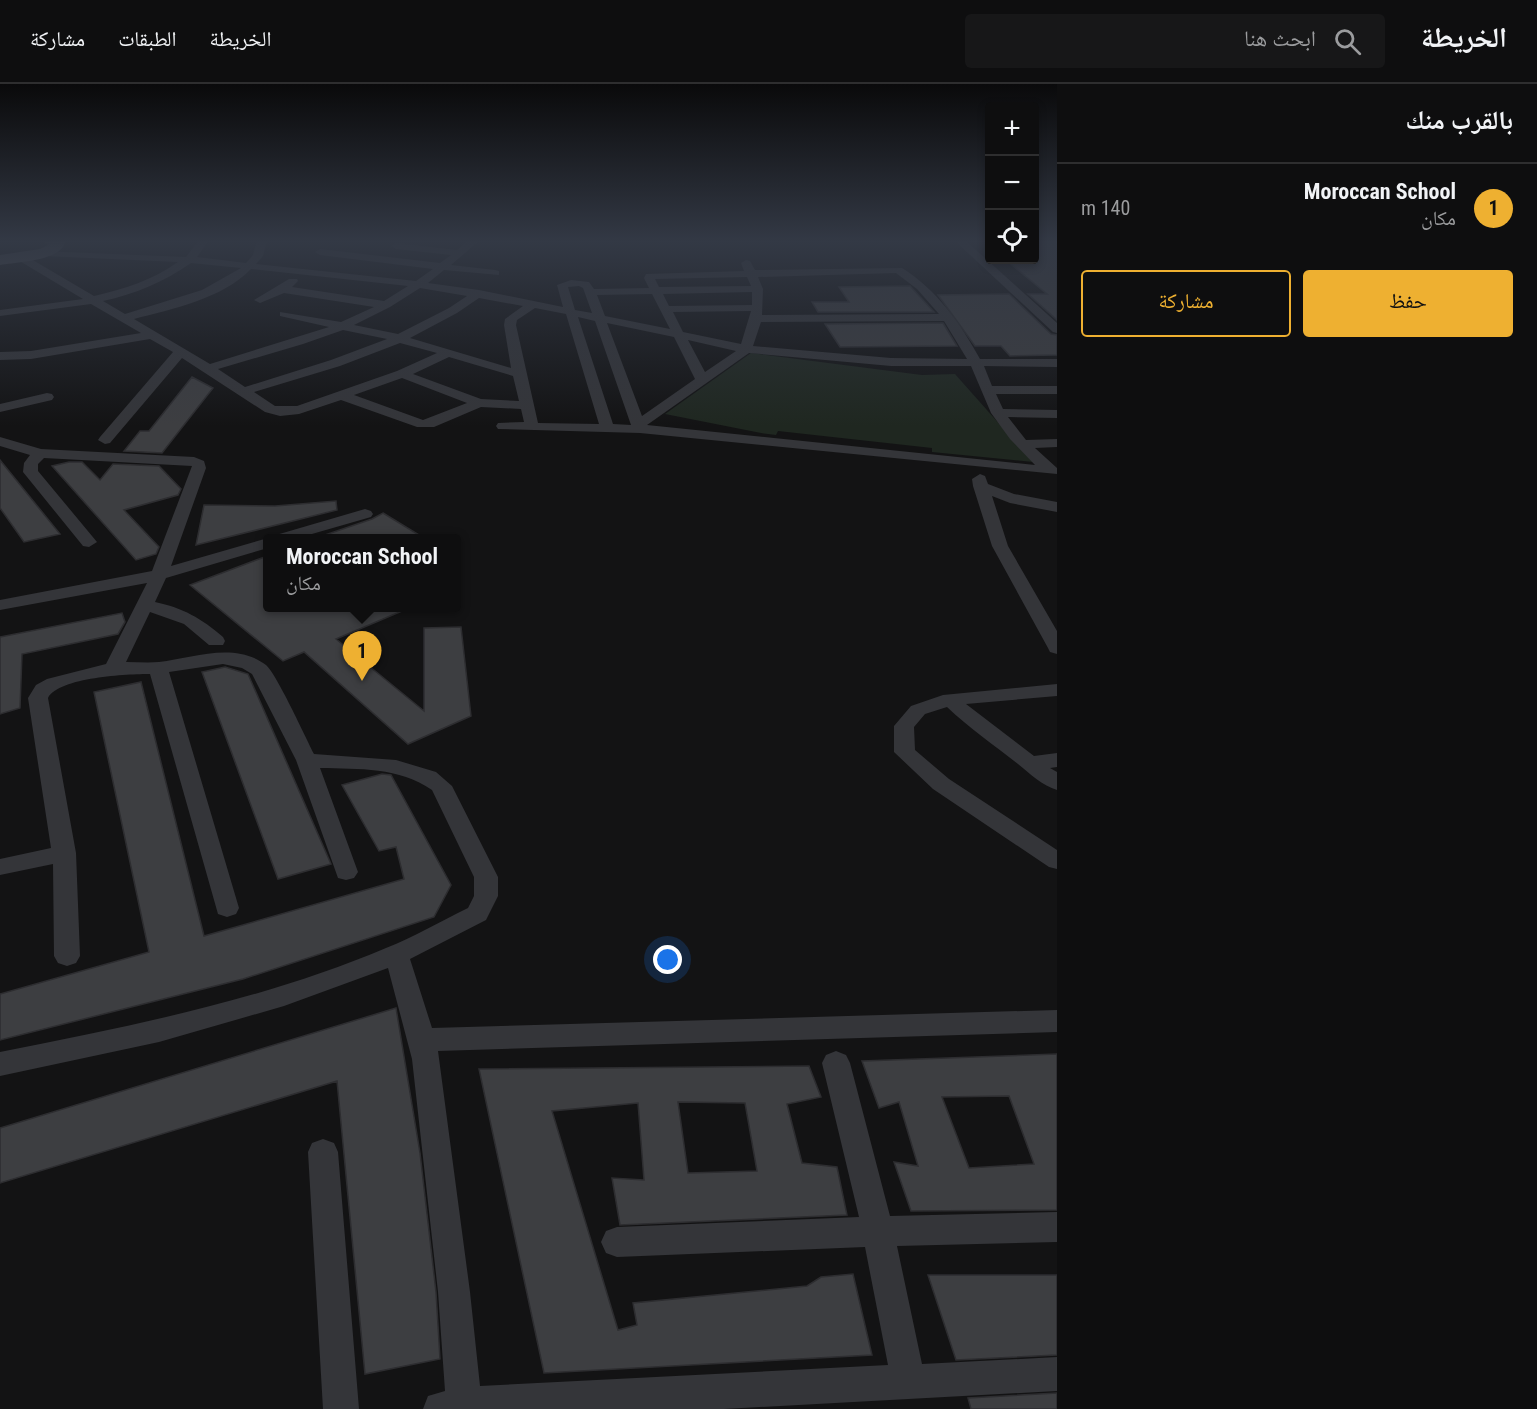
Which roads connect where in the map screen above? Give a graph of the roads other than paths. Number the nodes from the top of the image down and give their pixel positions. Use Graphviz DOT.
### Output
graph roads {
  1 [pos="80,302"];
  2 [pos="93,302"];
  3 [pos="177,302"];
  4 [pos="365,302"];
  5 [pos="390,302"];
  6 [pos="465,302"];
  7 [pos="522,302"];
  8 [pos="568,302"];
  9 [pos="594,302"];
  10 [pos="661,302"];
  11 [pos="758,302"];
  12 [pos="933,302"];
  13 [pos="1028,302"];
  14 [pos="533,304"];
  15 [pos="385,305"];
  16 [pos="665,309"];
  17 [pos="571,312"];
  18 [pos="0,313"];
  19 [pos="756,313"];
  20 [pos="284,314"];
  21 [pos="599,317"];
  22 [pos="947,317"];
  23 [pos="124,318"];
  24 [pos="342,325"];
  25 [pos="1057,328"];
  26 [pos="678,334"];
  27 [pos="152,335"];
  28 [pos="398,338"];
  29 [pos="746,349"];
  30 [pos="180,352"];
  31 [pos="448,353"];
  32 [pos="0,356"];
  33 [pos="1057,363"];
  34 [pos="976,364"];
  35 [pos="208,368"];
  36 [pos="402,374"];
  37 [pos="519,374"];
  38 [pos="703,381"];
  39 [pos="988,390"];
  40 [pos="1057,390"];
  41 [pos="244,391"];
  42 [pos="344,396"];
  43 [pos="47,397"];
  44 [pos="479,403"];
  45 [pos="526,405"];
  46 [pos="0,408"];
  47 [pos="998,413"];
  48 [pos="1057,414"];
  49 [pos="503,426"];
  50 [pos="532,426"];
  51 [pos="607,427"];
  52 [pos="640,427"];
  53 [pos="105,440"];
  54 [pos="0,441"];
  55 [pos="1057,443"];
  56 [pos="1023,444"];
  57 [pos="40,453"];
  58 [pos="976,463"];
  59 [pos="1054,471"];
  60 [pos="981,486"];
  61 [pos="1057,507"];
  62 [pos="365,514"];
  63 [pos="296,534"];
  64 [pos="89,542"];
  65 [pos="263,544"];
  66 [pos="159,575"];
  67 [pos="0,605"];
  68 [pos="143,605"];
  69 [pos="216,641"];
  70 [pos="1057,648"];
  71 [pos="114,668"];
  72 [pos="158,668"];
  73 [pos="1057,690"];
  74 [pos="950,699"];
  75 [pos="308,760"];
  76 [pos="1057,760"];
  77 [pos="1029,763"];
  78 [pos="1057,783"];
  79 [pos="64,853"];
  80 [pos="1057,861"];
  81 [pos="0,867"];
  82 [pos="346,872"];
  83 [pos="227,908"];
  84 [pos="396,955"];
  85 [pos="67,956"];
  86 [pos="1057,1022"];
  87 [pos="422,1040"];
  88 [pos="836,1063"];
  89 [pos="0,1064"];
  90 [pos="323,1152"];
  91 [pos="1057,1227"];
  92 [pos="878,1231"];
  93 [pos="617,1242"];
  94 [pos="1057,1374"];
  95 [pos="909,1382"];
  96 [pos="456,1408"];
  97 [pos="341,1409"];
  1 -- 18 [label="street"];
  2 -- 23 [label="street"];
  3 -- 23 [label="street"];
  4 -- 15 [label="street"];
  5 -- 15 [label="street"];
  6 -- 28 [label="street"];
  7 -- 14 [label="street"];
  8 -- 17 [label="street"];
  9 -- 21 [label="street"];
  10 -- 16 [label="street"];
  11 -- 19 [label="street"];
  12 -- 22 [label="street"];
  13 -- 25 [label="street"];
  14 -- 17 [label="street"];
  14 -- 37 [label="street"];
  15 -- 24 [label="street"];
  16 -- 19 [label="street"];
  16 -- 26 [label="street"];
  17 -- 21 [label="street"];
  17 -- 51 [label="street"];
  19 -- 22 [label="street"];
  19 -- 29 [label="street"];
  20 -- 24 [label="street"];
  21 -- 26 [label="street"];
  21 -- 52 [label="street"];
  22 -- 34 [label="street"];
  23 -- 27 [label="street"];
  24 -- 28 [label="street"];
  24 -- 35 [label="street"];
  26 -- 29 [label="street"];
  26 -- 38 [label="street"];
  27 -- 30 [label="street"];
  27 -- 32 [label="street"];
  28 -- 31 [label="street"];
  28 -- 41 [label="street"];
  29 -- 34 [label="street"];
  29 -- 38 [label="street"];
  30 -- 35 [label="street"];
  30 -- 53 [label="street"];
  31 -- 36 [label="street"];
  31 -- 37 [label="street"];
  33 -- 34 [label="street"];
  34 -- 39 [label="street"];
  35 -- 41 [label="street"];
  36 -- 42 [label="street"];
  36 -- 44 [label="street"];
  37 -- 45 [label="street"];
  38 -- 52 [label="street"];
  39 -- 40 [label="street"];
  39 -- 47 [label="street"];
  41 -- 42 [label="street"];
  42 -- 44 [label="street"];
  43 -- 46 [label="street"];
  44 -- 45 [label="street"];
  45 -- 50 [label="street"];
  47 -- 48 [label="street"];
  47 -- 56 [label="street"];
  49 -- 50 [label="street"];
  50 -- 51 [label="street"];
  51 -- 52 [label="street"];
  52 -- 58 [label="street"];
  54 -- 57 [label="street"];
  55 -- 56 [label="street"];
  56 -- 59 [label="street"];
  57 -- 64 [label="street"];
  57 -- 66 [label="street"];
  58 -- 59 [label="street"];
  58 -- 60 [label="street"];
  60 -- 61 [label="street"];
  60 -- 70 [label="street"];
  62 -- 63 [label="street"];
  65 -- 66 [label="street"];
  66 -- 67 [label="street"];
  66 -- 68 [label="street"];
  68 -- 69 [label="street"];
  68 -- 71 [label="street"];
  71 -- 72 [label="street"];
  71 -- 79 [label="street"];
  72 -- 75 [label="street"];
  72 -- 83 [label="street"];
  73 -- 74 [label="street"];
  74 -- 77 [label="street"];
  74 -- 80 [label="street"];
  75 -- 82 [label="street"];
  75 -- 84 [label="street"];
  76 -- 77 [label="street"];
  77 -- 78 [label="street"];
  79 -- 81 [label="street"];
  79 -- 85 [label="street"];
  84 -- 87 [label="street"];
  84 -- 89 [label="street"];
  86 -- 87 [label="street"];
  87 -- 96 [label="street"];
  88 -- 92 [label="street"];
  90 -- 97 [label="street"];
  91 -- 92 [label="street"];
  92 -- 93 [label="street"];
  92 -- 95 [label="street"];
  94 -- 95 [label="street"];
  95 -- 96 [label="street"];
}
